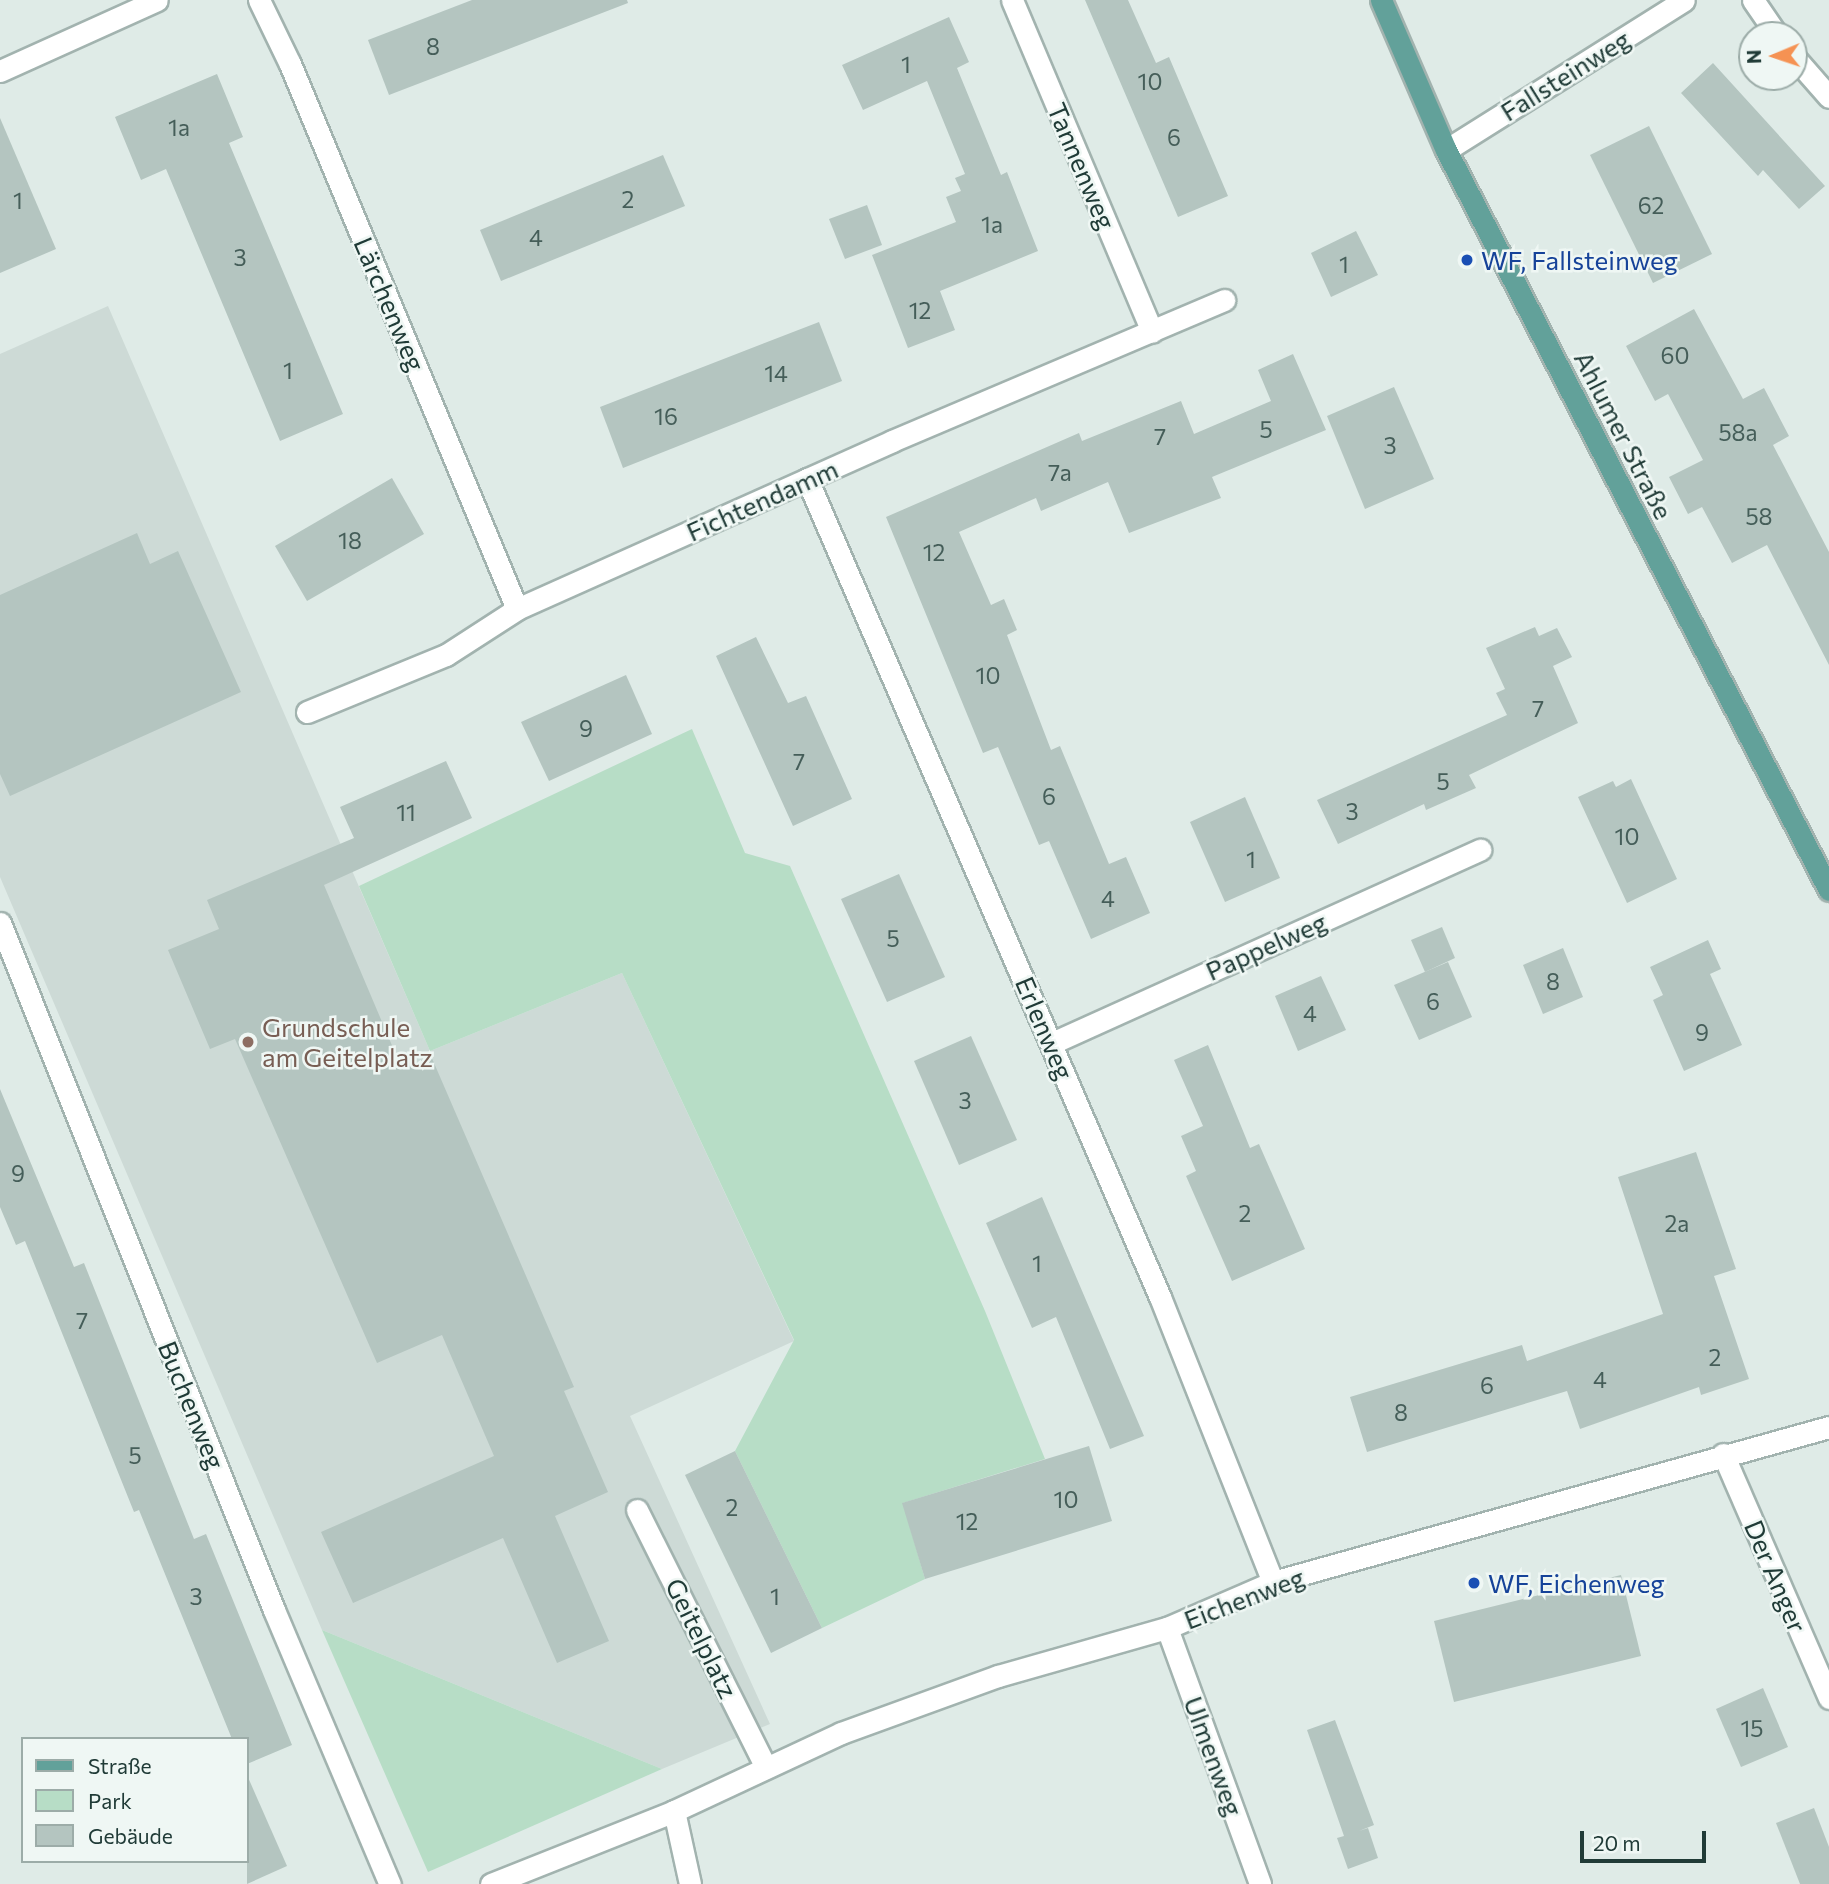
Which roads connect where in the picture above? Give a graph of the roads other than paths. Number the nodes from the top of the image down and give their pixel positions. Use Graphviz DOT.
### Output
graph roads {
  1 [pos="157,0"];
  2 [pos="259,0"];
  3 [pos="1012,0"];
  4 [pos="1381,0"];
  5 [pos="1684,0"];
  6 [pos="1753,0"];
  7 [pos="1767,21"];
  8 [pos="0,71"];
  9 [pos="1808,73"];
  10 [pos="1829,97"];
  11 [pos="1446,150"];
  12 [pos="1224,300"];
  13 [pos="1152,332"];
  14 [pos="807,480"];
  15 [pos="517,609"];
  16 [pos="307,712"];
  17 [pos="1480,850"];
  18 [pos="1829,890"];
  19 [pos="0,923"];
  20 [pos="1052,1043"];
  21 [pos="1829,1427"];
  22 [pos="1723,1454"];
  23 [pos="637,1510"];
  24 [pos="1273,1582"];
  25 [pos="1167,1628"];
  26 [pos="1829,1698"];
  27 [pos="766,1768"];
  28 [pos="674,1811"];
  29 [pos="390,1884"];
  30 [pos="491,1884"];
  31 [pos="690,1884"];
  32 [pos="1260,1884"];
  1 -- 8 [label="street"];
  2 -- 15 [label="street, Lärchenweg"];
  3 -- 13 [label="street, Tannenweg"];
  4 -- 11 [label="main road, Ahlumer Straße"];
  5 -- 11 [label="street, Fallsteinweg"];
  6 -- 7 [label="street"];
  9 -- 10 [label="street"];
  11 -- 18 [label="main road, Ahlumer Straße"];
  12 -- 13 [label="street, Fichtendamm"];
  13 -- 14 [label="street, Fichtendamm"];
  14 -- 15 [label="street, Fichtendamm"];
  14 -- 20 [label="street, Erlenweg"];
  15 -- 16 [label="street, Fichtendamm"];
  17 -- 20 [label="street, Pappelweg"];
  19 -- 29 [label="street, Buchenweg"];
  20 -- 24 [label="street, Erlenweg"];
  21 -- 22 [label="street, Eichenweg"];
  22 -- 24 [label="street, Eichenweg"];
  22 -- 26 [label="street, Der Anger"];
  23 -- 27 [label="street, Geitelplatz"];
  24 -- 25 [label="street, Eichenweg"];
  25 -- 27 [label="street, Eichenweg"];
  25 -- 32 [label="street, Ulmenweg"];
  27 -- 28 [label="street, Eichenweg"];
  28 -- 30 [label="street"];
  28 -- 31 [label="street"];
}
